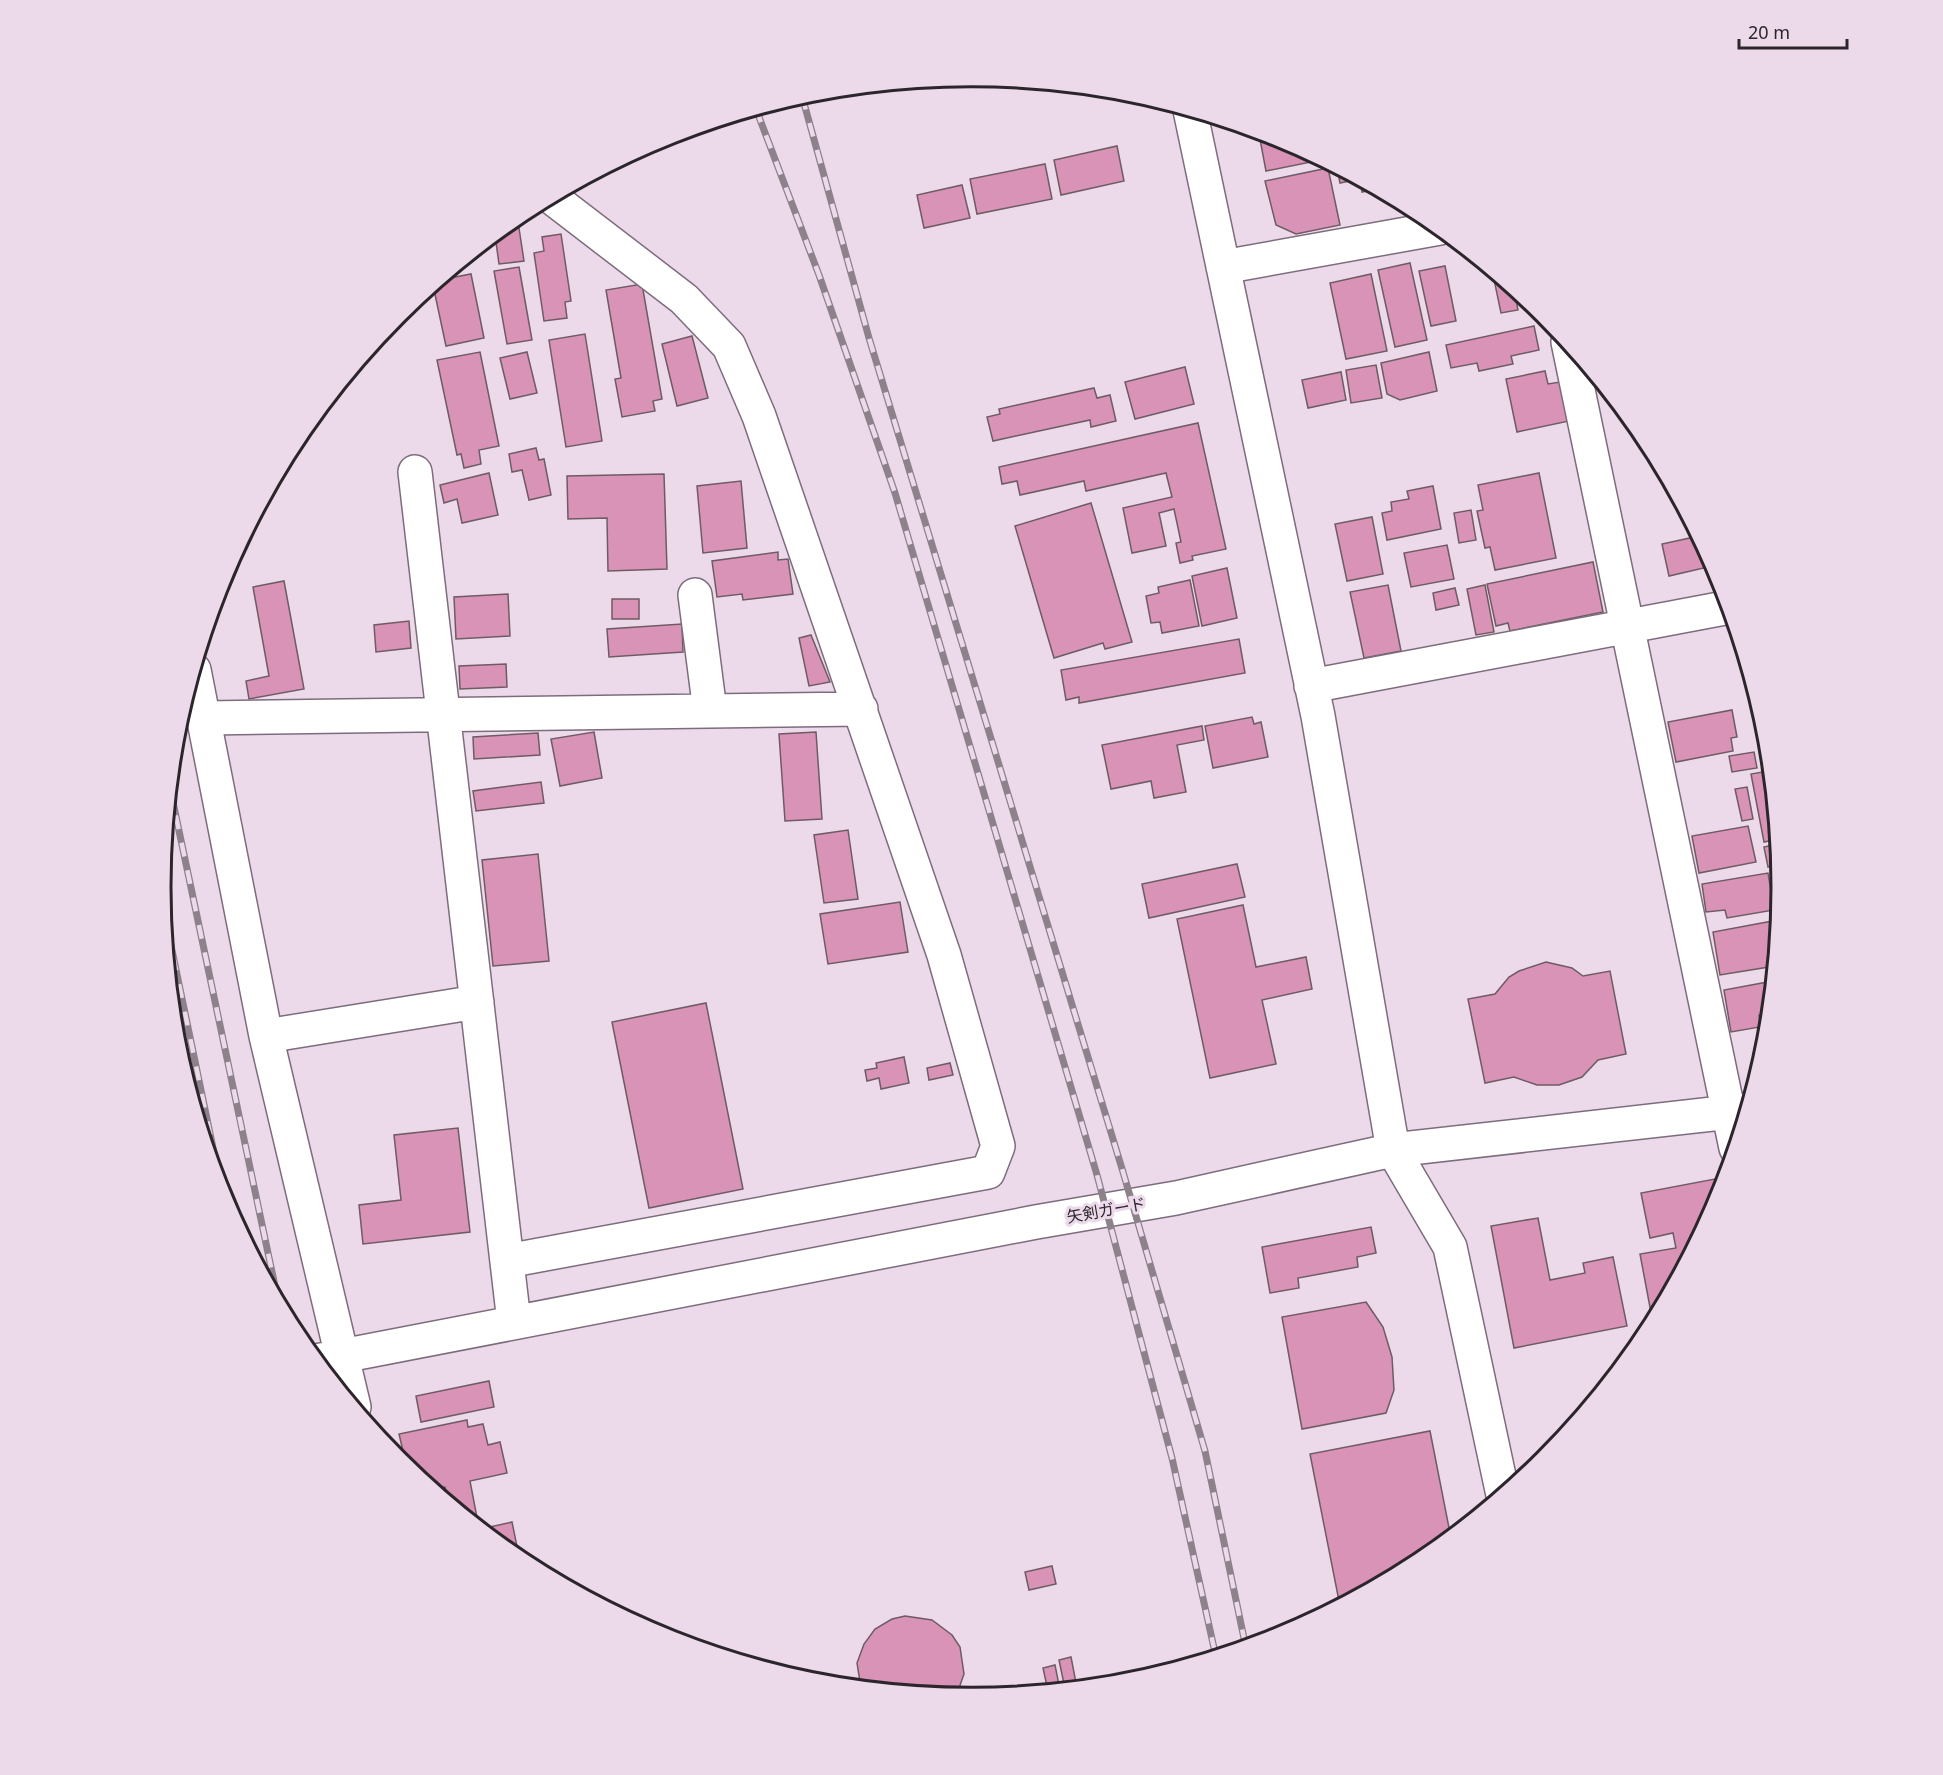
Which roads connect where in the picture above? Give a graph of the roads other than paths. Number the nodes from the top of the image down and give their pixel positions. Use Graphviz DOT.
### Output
graph roads {
  1 [pos="1192,118"];
  2 [pos="558,202"];
  3 [pos="1428,230"];
  4 [pos="1223,267"];
  5 [pos="1571,358"];
  6 [pos="415,472"];
  7 [pos="695,595"];
  8 [pos="1721,608"];
  9 [pos="1627,625"];
  10 [pos="197,684"];
  11 [pos="1311,686"];
  12 [pos="861,709"];
  13 [pos="710,711"];
  14 [pos="444,715"];
  15 [pos="204,718"];
  16 [pos="477,1002"];
  17 [pos="266,1036"];
  18 [pos="1738,1111"];
  19 [pos="1394,1150"];
  20 [pos="507,1261"];
  21 [pos="514,1322"];
  22 [pos="330,1359"];
  23 [pos="341,1381"];
  24 [pos="1501,1487"];
  1 -- 4 [label="street"];
  2 -- 12 [label="street"];
  3 -- 4 [label="street"];
  4 -- 11 [label="street"];
  5 -- 9 [label="street"];
  6 -- 14 [label="street"];
  7 -- 13 [label="street"];
  8 -- 9 [label="street"];
  9 -- 11 [label="street"];
  9 -- 18 [label="street"];
  10 -- 15 [label="street"];
  11 -- 19 [label="street"];
  12 -- 13 [label="street"];
  12 -- 20 [label="street"];
  13 -- 14 [label="street"];
  14 -- 15 [label="street"];
  14 -- 16 [label="street"];
  15 -- 17 [label="street"];
  16 -- 17 [label="street"];
  16 -- 20 [label="street"];
  17 -- 22 [label="street"];
  18 -- 19 [label="street, 矢剣ガード"];
  19 -- 21 [label="street, 矢剣ガード"];
  19 -- 24 [label="street"];
  20 -- 21 [label="street"];
  21 -- 22 [label="street, 矢剣ガード"];
  22 -- 23 [label="street"];
}
